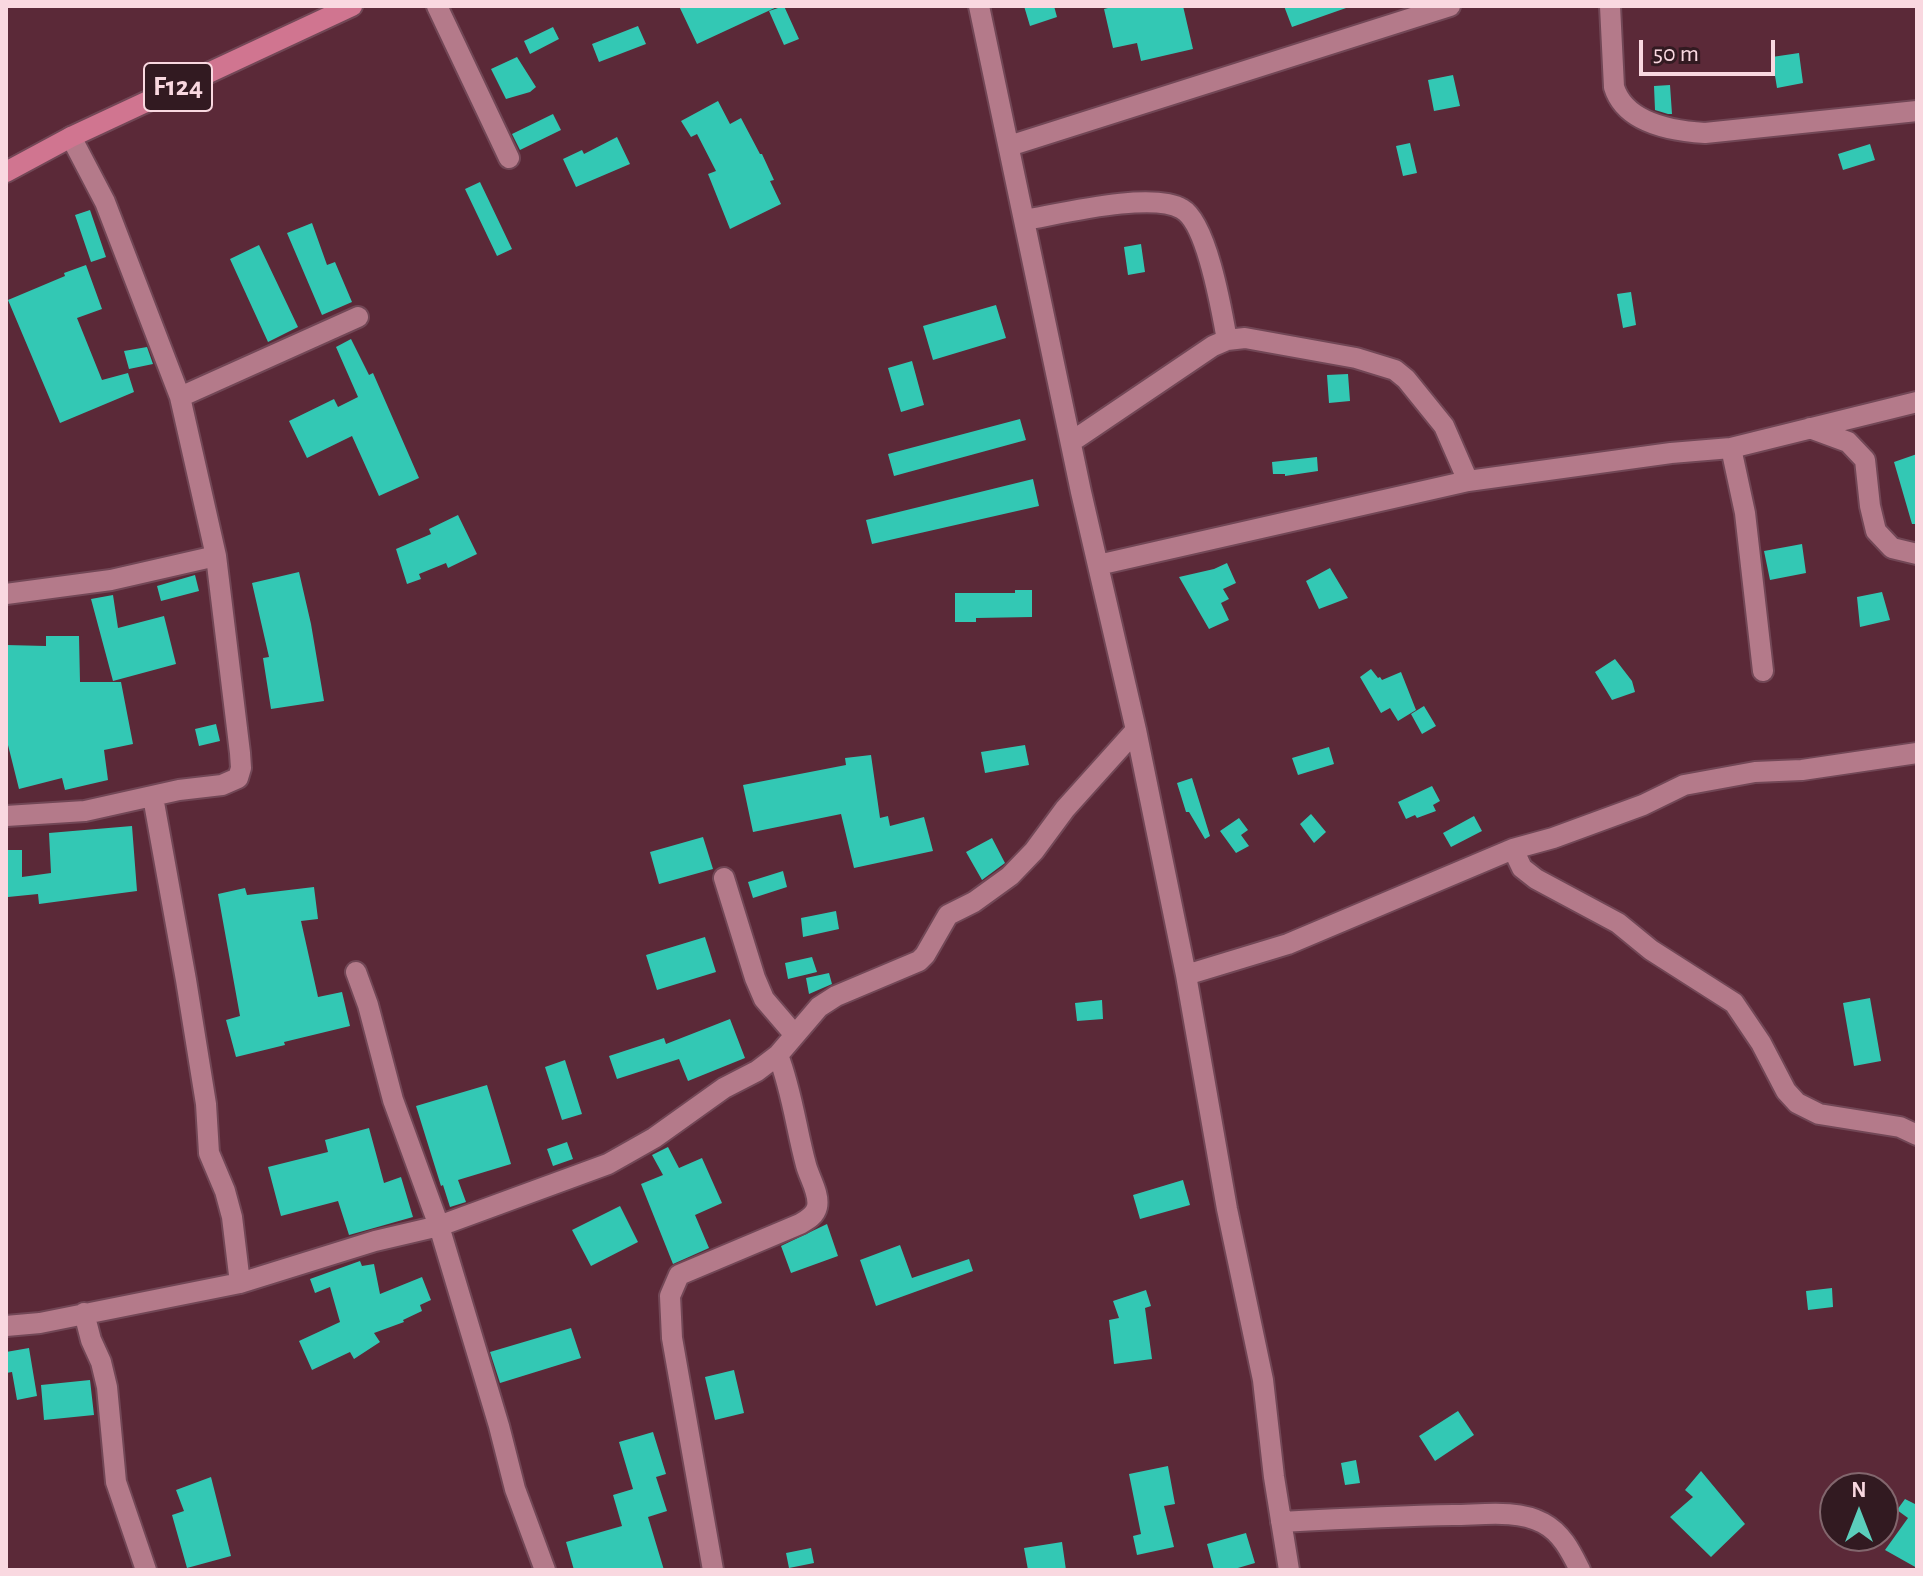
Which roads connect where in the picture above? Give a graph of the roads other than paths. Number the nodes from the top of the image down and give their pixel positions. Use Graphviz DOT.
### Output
graph roads {
  1 [pos="352,6"];
  2 [pos="437,6"];
  3 [pos="979,6"];
  4 [pos="1450,6"];
  5 [pos="1610,6"];
  6 [pos="1917,111"];
  7 [pos="71,137"];
  8 [pos="1009,146"];
  9 [pos="509,158"];
  10 [pos="6,172"];
  11 [pos="1025,220"];
  12 [pos="358,317"];
  13 [pos="1227,340"];
  14 [pos="180,397"];
  15 [pos="1917,402"];
  16 [pos="1810,428"];
  17 [pos="1071,442"];
  18 [pos="1731,448"];
  19 [pos="1468,481"];
  20 [pos="1917,554"];
  21 [pos="216,556"];
  22 [pos="1098,565"];
  23 [pos="6,594"];
  24 [pos="1763,671"];
  25 [pos="1136,730"];
  26 [pos="1917,753"];
  27 [pos="153,797"];
  28 [pos="6,816"];
  29 [pos="1513,849"];
  30 [pos="724,878"];
  31 [pos="356,972"];
  32 [pos="1186,975"];
  33 [pos="794,1034"];
  34 [pos="778,1055"];
  35 [pos="1917,1135"];
  36 [pos="439,1226"];
  37 [pos="240,1283"];
  38 [pos="84,1313"];
  39 [pos="6,1326"];
  40 [pos="1281,1522"];
  41 [pos="146,1570"];
  42 [pos="545,1570"];
  43 [pos="713,1570"];
  44 [pos="1289,1570"];
  45 [pos="1580,1570"];
  1 -- 7 [label="main road, F124"];
  2 -- 9 [label="street"];
  3 -- 8 [label="street"];
  4 -- 8 [label="street"];
  5 -- 6 [label="street"];
  7 -- 10 [label="main road, F124"];
  7 -- 14 [label="street"];
  8 -- 11 [label="street"];
  11 -- 13 [label="street"];
  11 -- 17 [label="street"];
  12 -- 14 [label="street"];
  13 -- 17 [label="street"];
  13 -- 19 [label="street"];
  14 -- 21 [label="street"];
  15 -- 16 [label="street"];
  16 -- 18 [label="street"];
  16 -- 20 [label="street"];
  17 -- 22 [label="street"];
  18 -- 19 [label="street"];
  18 -- 24 [label="street"];
  19 -- 22 [label="street"];
  21 -- 23 [label="street"];
  21 -- 27 [label="street"];
  22 -- 25 [label="street"];
  25 -- 32 [label="street"];
  25 -- 33 [label="street"];
  26 -- 29 [label="street"];
  27 -- 28 [label="street"];
  27 -- 37 [label="street"];
  29 -- 32 [label="street"];
  29 -- 35 [label="street"];
  30 -- 33 [label="street"];
  31 -- 36 [label="street"];
  32 -- 40 [label="street"];
  33 -- 34 [label="street"];
  34 -- 36 [label="street"];
  34 -- 43 [label="street"];
  36 -- 37 [label="street"];
  36 -- 42 [label="street"];
  37 -- 38 [label="street"];
  38 -- 39 [label="street"];
  38 -- 41 [label="street"];
  40 -- 44 [label="street"];
  40 -- 45 [label="street"];
}
